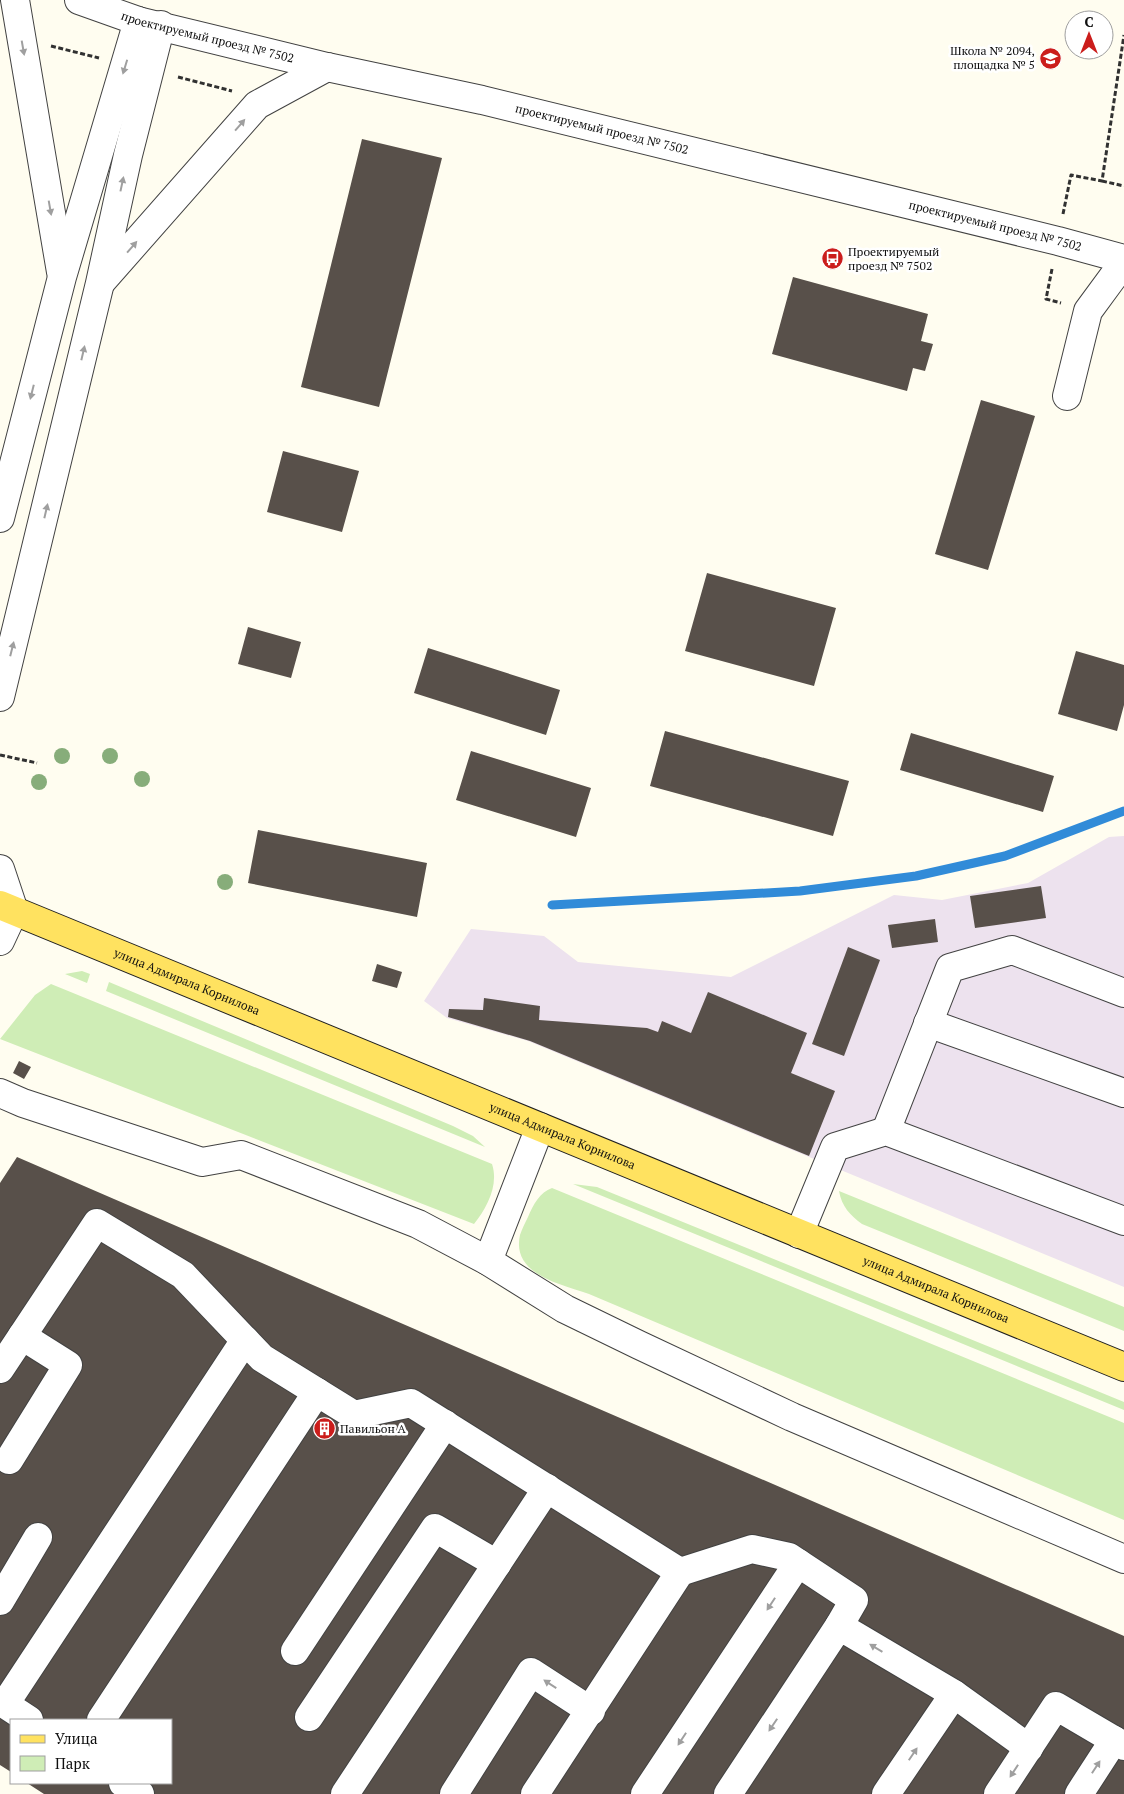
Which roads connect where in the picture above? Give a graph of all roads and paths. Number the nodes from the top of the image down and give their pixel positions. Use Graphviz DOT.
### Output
graph roads {
  1 [pos="15,0"];
  2 [pos="79,0"];
  3 [pos="150,23"];
  4 [pos="1124,35"];
  5 [pos="327,67"];
  6 [pos="1071,176"];
  7 [pos="1102,181"];
  8 [pos="1124,186"];
  9 [pos="1124,261"];
  10 [pos="62,277"];
  11 [pos="100,283"];
  12 [pos="1066,396"];
  13 [pos="0,518"];
  14 [pos="0,697"];
  15 [pos="0,755"];
  16 [pos="38,763"];
  17 [pos="0,869"];
  18 [pos="7,908"];
  19 [pos="0,941"];
  20 [pos="1124,993"];
  21 [pos="928,1023"];
  22 [pos="0,1093"];
  23 [pos="1124,1093"];
  24 [pos="540,1127"];
  25 [pos="886,1131"];
  26 [pos="1124,1221"];
  27 [pos="799,1234"];
  28 [pos="488,1261"];
  29 [pos="22,1336"];
  30 [pos="245,1340"];
  31 [pos="1124,1367"];
  32 [pos="0,1369"];
  33 [pos="317,1392"];
  34 [pos="445,1424"];
  35 [pos="9,1460"];
  36 [pos="547,1488"];
  37 [pos="38,1537"];
  38 [pos="1124,1559"];
  39 [pos="798,1563"];
  40 [pos="497,1564"];
  41 [pos="680,1572"];
  42 [pos="0,1601"];
  43 [pos="839,1626"];
  44 [pos="295,1651"];
  45 [pos="954,1694"];
  46 [pos="2,1702"];
  47 [pos="591,1711"];
  48 [pos="310,1717"];
  49 [pos="28,1719"];
  50 [pos="102,1719"];
  51 [pos="1119,1743"];
  52 [pos="1029,1748"];
  53 [pos="125,1784"];
  54 [pos="140,1794"];
  55 [pos="345,1794"];
  56 [pos="454,1794"];
  57 [pos="536,1794"];
  58 [pos="646,1794"];
  59 [pos="728,1794"];
  60 [pos="886,1794"];
  61 [pos="998,1794"];
  62 [pos="1079,1794"];
  1 -- 10 [label="street, one-way"];
  2 -- 3 [label="street, проектируемый проезд № 7502"];
  3 -- 5 [label="street, проектируемый проезд № 7502"];
  3 -- 10 [label="street, one-way"];
  11 -- 3 [label="street, one-way"];
  4 -- 7 [label="path"];
  5 -- 9 [label="street, проектируемый проезд № 7502"];
  11 -- 5 [label="street, one-way"];
  6 -- 7 [label="path"];
  7 -- 8 [label="path"];
  9 -- 12 [label="street"];
  10 -- 13 [label="street, one-way"];
  14 -- 11 [label="street, one-way"];
  15 -- 16 [label="path"];
  17 -- 18 [label="street"];
  18 -- 19 [label="street"];
  18 -- 24 [label="main road, улица Адмирала Корнилова"];
  20 -- 21 [label="street"];
  21 -- 23 [label="street"];
  21 -- 25 [label="street"];
  22 -- 28 [label="street"];
  24 -- 27 [label="main road, улица Адмирала Корнилова"];
  24 -- 28 [label="street"];
  25 -- 26 [label="street"];
  25 -- 27 [label="street"];
  27 -- 31 [label="main road, улица Адмирала Корнилова"];
  28 -- 38 [label="street"];
  29 -- 30 [label="street"];
  29 -- 32 [label="street"];
  29 -- 35 [label="street"];
  30 -- 33 [label="street"];
  30 -- 46 [label="street"];
  33 -- 34 [label="street"];
  33 -- 50 [label="street"];
  34 -- 36 [label="street"];
  34 -- 44 [label="street"];
  36 -- 40 [label="street"];
  36 -- 41 [label="street"];
  37 -- 42 [label="street"];
  39 -- 41 [label="street"];
  39 -- 43 [label="street"];
  39 -- 58 [label="street, one-way"];
  40 -- 48 [label="street"];
  40 -- 55 [label="street"];
  41 -- 47 [label="street"];
  45 -- 43 [label="street, one-way"];
  43 -- 59 [label="street, one-way"];
  45 -- 52 [label="street"];
  60 -- 45 [label="street, one-way"];
  46 -- 49 [label="street"];
  47 -- 56 [label="street, one-way"];
  47 -- 57 [label="street"];
  51 -- 52 [label="street"];
  62 -- 51 [label="street, one-way"];
  52 -- 61 [label="street, one-way"];
  53 -- 54 [label="street"];
}
